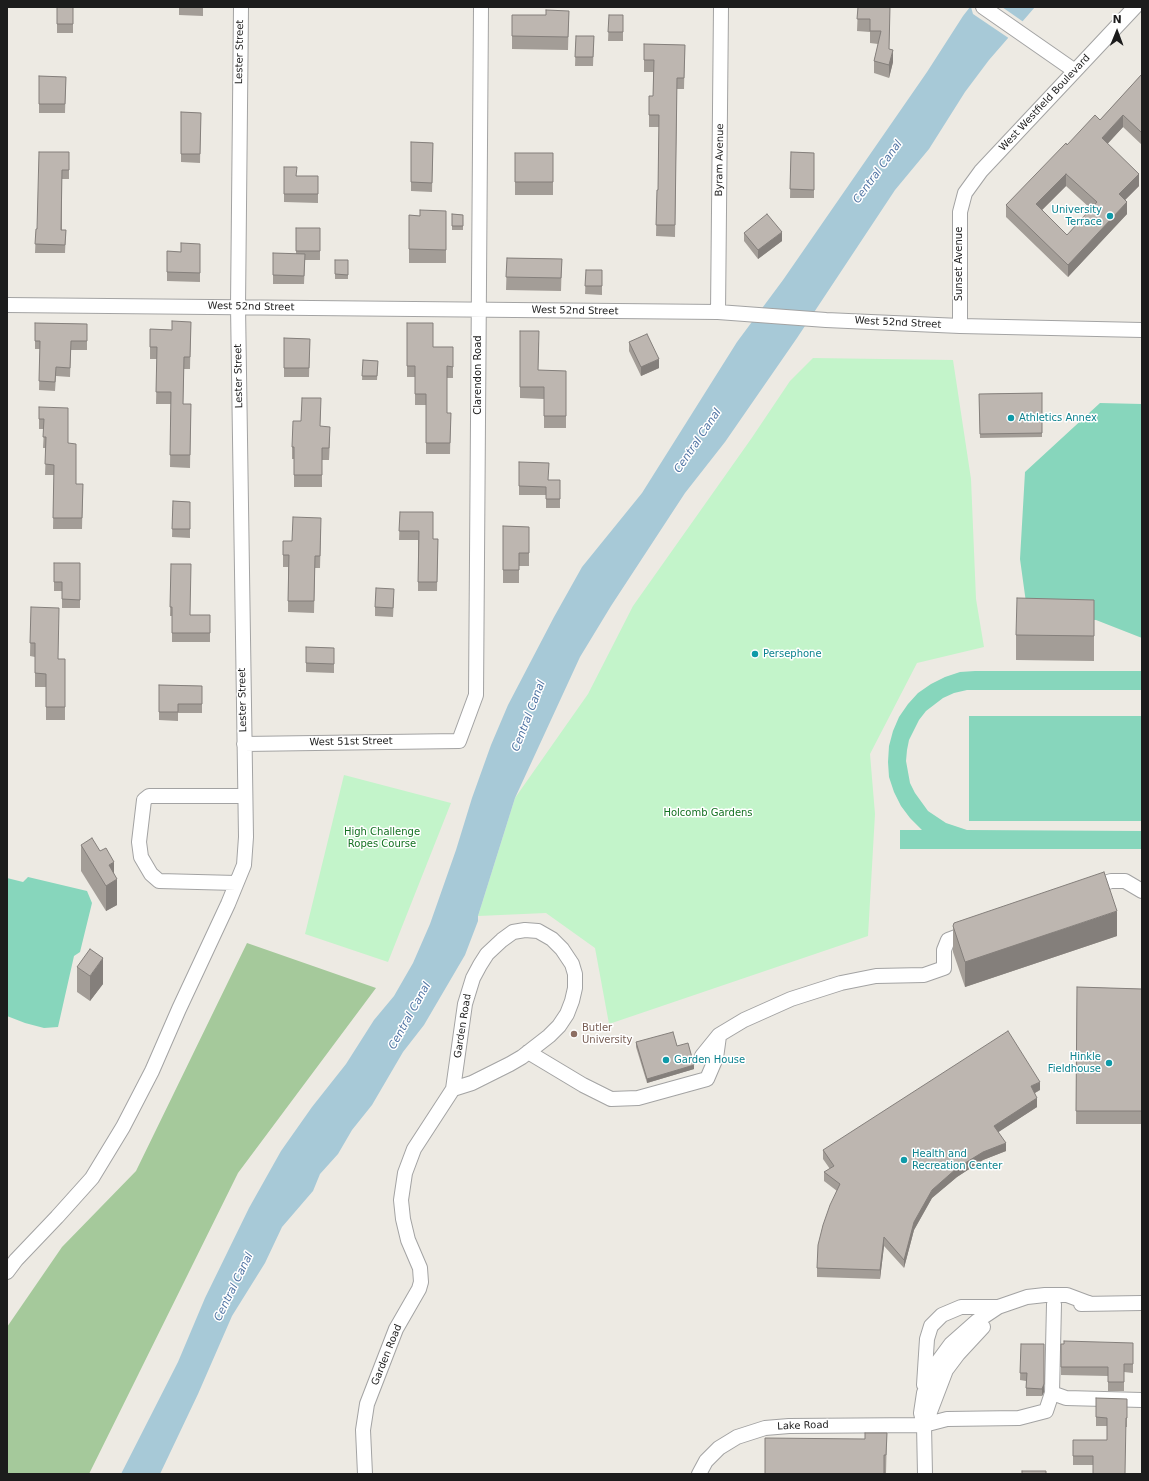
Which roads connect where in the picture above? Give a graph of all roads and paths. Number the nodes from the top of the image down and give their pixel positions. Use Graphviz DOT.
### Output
graph roads {
  1 [pos="241,7"];
  2 [pos="481,7"];
  3 [pos="721,7"];
  4 [pos="983,7"];
  5 [pos="1135,7"];
  6 [pos="1075,71"];
  7 [pos="961,203"];
  8 [pos="7,304"];
  9 [pos="238,306"];
  10 [pos="478,310"];
  11 [pos="718,312"];
  12 [pos="960,326"];
  13 [pos="1142,330"];
  14 [pos="459,741"];
  15 [pos="244,744"];
  16 [pos="245,796"];
  17 [pos="236,883"];
  18 [pos="1142,891"];
  19 [pos="1081,892"];
  20 [pos="985,926"];
  21 [pos="719,1035"];
  22 [pos="528,1052"];
  23 [pos="702,1056"];
  24 [pos="453,1089"];
  25 [pos="7,1272"];
  26 [pos="1028,1302"];
  27 [pos="1142,1303"];
  28 [pos="1054,1304"];
  29 [pos="1090,1304"];
  30 [pos="998,1307"];
  31 [pos="924,1393"];
  32 [pos="1052,1393"];
  33 [pos="1142,1400"];
  34 [pos="924,1425"];
  35 [pos="365,1474"];
  36 [pos="699,1474"];
  37 [pos="925,1474"];
  1 -- 9 [label="street, Lester Street"];
  2 -- 10 [label="street, Clarendon Road"];
  3 -- 11 [label="street, Byram Avenue"];
  4 -- 6 [label="street"];
  5 -- 6 [label="street, West Westfield Boulevard"];
  6 -- 7 [label="street, West Westfield Boulevard"];
  7 -- 12 [label="street, Sunset Avenue"];
  8 -- 9 [label="street, West 52nd Street"];
  9 -- 10 [label="street, West 52nd Street"];
  9 -- 15 [label="street, Lester Street"];
  10 -- 11 [label="street, West 52nd Street"];
  10 -- 14 [label="street, Clarendon Road"];
  11 -- 12 [label="street, West 52nd Street"];
  12 -- 13 [label="street, West 52nd Street"];
  14 -- 15 [label="street, West 51st Street"];
  15 -- 16 [label="street, Lester Street"];
  16 -- 17 [label="street, Lester Street"];
  16 -- 17 [label="street"];
  17 -- 25 [label="street, Lester Street"];
  18 -- 19 [label="street"];
  20 -- 21 [label="street"];
  21 -- 22 [label="street"];
  21 -- 23 [label="street"];
  22 -- 24 [label="street, Garden Road"];
  22 -- 24 [label="street, Garden Road"];
  24 -- 35 [label="street, Garden Road"];
  26 -- 28 [label="street"];
  26 -- 29 [label="street"];
  26 -- 30 [label="street"];
  26 -- 34 [label="street"];
  27 -- 29 [label="street"];
  28 -- 29 [label="street"];
  28 -- 32 [label="street"];
  30 -- 31 [label="street"];
  30 -- 31 [label="street"];
  31 -- 34 [label="street"];
  32 -- 33 [label="street"];
  32 -- 34 [label="street, Lake Road"];
  34 -- 36 [label="street, Lake Road"];
  34 -- 37 [label="street"];
}
